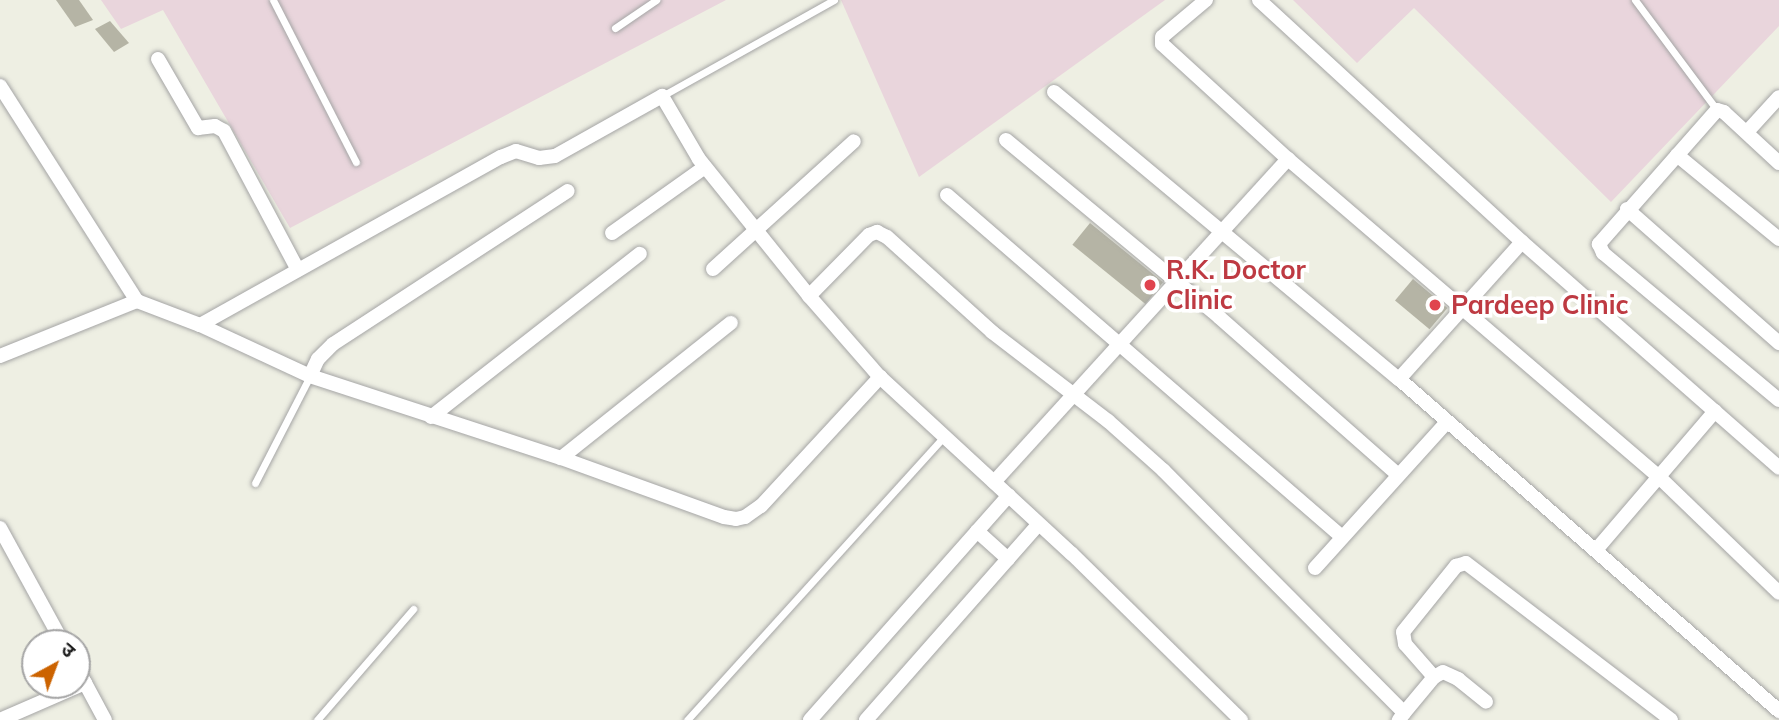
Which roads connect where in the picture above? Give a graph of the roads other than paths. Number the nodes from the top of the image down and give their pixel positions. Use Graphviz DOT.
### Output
graph roads {
  1 [pos="273,0"];
  2 [pos="656,0"];
  3 [pos="1206,0"];
  4 [pos="1259,0"];
  5 [pos="1635,0"];
  6 [pos="831,1"];
  7 [pos="615,28"];
  8 [pos="158,59"];
  9 [pos="0,86"];
  10 [pos="1054,92"];
  11 [pos="662,96"];
  12 [pos="1779,96"];
  13 [pos="1717,110"];
  14 [pos="1747,132"];
  15 [pos="1006,140"];
  16 [pos="854,141"];
  17 [pos="1677,155"];
  18 [pos="1289,159"];
  19 [pos="356,162"];
  20 [pos="1779,163"];
  21 [pos="705,167"];
  22 [pos="568,191"];
  23 [pos="947,195"];
  24 [pos="1627,209"];
  25 [pos="755,229"];
  26 [pos="1221,232"];
  27 [pos="612,233"];
  28 [pos="1779,239"];
  29 [pos="1522,242"];
  30 [pos="640,254"];
  31 [pos="713,269"];
  32 [pos="298,270"];
  33 [pos="1178,282"];
  34 [pos="808,296"];
  35 [pos="137,301"];
  36 [pos="1461,308"];
  37 [pos="731,323"];
  38 [pos="200,325"];
  39 [pos="1779,343"];
  40 [pos="1121,345"];
  41 [pos="0,356"];
  42 [pos="310,376"];
  43 [pos="880,377"];
  44 [pos="1399,379"];
  45 [pos="1074,395"];
  46 [pos="1779,400"];
  47 [pos="1715,411"];
  48 [pos="431,417"];
  49 [pos="1447,422"];
  50 [pos="944,436"];
  51 [pos="561,458"];
  52 [pos="1779,468"];
  53 [pos="1397,474"];
  54 [pos="1658,476"];
  55 [pos="995,482"];
  56 [pos="255,483"];
  57 [pos="1009,495"];
  58 [pos="1039,524"];
  59 [pos="0,528"];
  60 [pos="977,531"];
  61 [pos="1341,536"];
  62 [pos="1596,550"];
  63 [pos="15,556"];
  64 [pos="1008,559"];
  65 [pos="0,562"];
  66 [pos="1315,568"];
  67 [pos="1779,593"];
  68 [pos="413,609"];
  69 [pos="55,629"];
  70 [pos="1434,677"];
  71 [pos="91,694"];
  72 [pos="48,699"];
  73 [pos="1486,702"];
  74 [pos="1779,711"];
  75 [pos="1401,716"];
  76 [pos="0,720"];
  77 [pos="105,720"];
  78 [pos="317,720"];
  79 [pos="687,720"];
  80 [pos="810,720"];
  81 [pos="866,720"];
  82 [pos="1241,720"];
  83 [pos="1671,720"];
  1 -- 19 [label="lane"];
  2 -- 7 [label="lane"];
  3 -- 18 [label="street"];
  4 -- 29 [label="street"];
  5 -- 13 [label="lane"];
  6 -- 11 [label="lane"];
  8 -- 32 [label="street"];
  9 -- 35 [label="street"];
  10 -- 26 [label="street"];
  11 -- 21 [label="street"];
  11 -- 32 [label="street"];
  12 -- 14 [label="street"];
  13 -- 14 [label="street"];
  13 -- 17 [label="street"];
  14 -- 20 [label="street"];
  15 -- 33 [label="street"];
  16 -- 25 [label="street"];
  17 -- 24 [label="street"];
  17 -- 28 [label="street"];
  18 -- 26 [label="street"];
  18 -- 36 [label="street"];
  21 -- 25 [label="street"];
  21 -- 27 [label="street"];
  22 -- 42 [label="street"];
  23 -- 40 [label="street"];
  24 -- 39 [label="street"];
  24 -- 46 [label="street"];
  25 -- 31 [label="street"];
  25 -- 34 [label="street"];
  26 -- 33 [label="street"];
  26 -- 44 [label="street"];
  29 -- 36 [label="street"];
  29 -- 47 [label="street"];
  30 -- 48 [label="street"];
  32 -- 38 [label="street"];
  33 -- 40 [label="street"];
  33 -- 53 [label="street"];
  34 -- 43 [label="street"];
  34 -- 45 [label="street"];
  35 -- 38 [label="street"];
  35 -- 41 [label="street"];
  36 -- 44 [label="street"];
  36 -- 54 [label="street"];
  37 -- 51 [label="street"];
  38 -- 42 [label="street"];
  40 -- 45 [label="street"];
  40 -- 61 [label="street"];
  42 -- 48 [label="street"];
  42 -- 56 [label="lane"];
  43 -- 50 [label="street"];
  43 -- 51 [label="street"];
  44 -- 49 [label="street"];
  45 -- 55 [label="street"];
  45 -- 75 [label="street"];
  47 -- 52 [label="street"];
  47 -- 54 [label="street"];
  48 -- 51 [label="street"];
  49 -- 53 [label="street"];
  49 -- 62 [label="street"];
  50 -- 55 [label="street"];
  50 -- 79 [label="lane"];
  53 -- 61 [label="street"];
  54 -- 62 [label="street"];
  54 -- 67 [label="street"];
  55 -- 57 [label="street"];
  57 -- 58 [label="street"];
  57 -- 60 [label="street"];
  58 -- 64 [label="street"];
  58 -- 82 [label="street"];
  59 -- 63 [label="street"];
  60 -- 64 [label="street"];
  60 -- 80 [label="street"];
  61 -- 66 [label="street"];
  62 -- 74 [label="street"];
  63 -- 65 [label="street"];
  63 -- 69 [label="street"];
  64 -- 81 [label="street"];
  68 -- 78 [label="lane"];
  70 -- 73 [label="street"];
  70 -- 75 [label="street"];
  70 -- 83 [label="street"];
  71 -- 77 [label="street"];
  72 -- 76 [label="street"];
}
